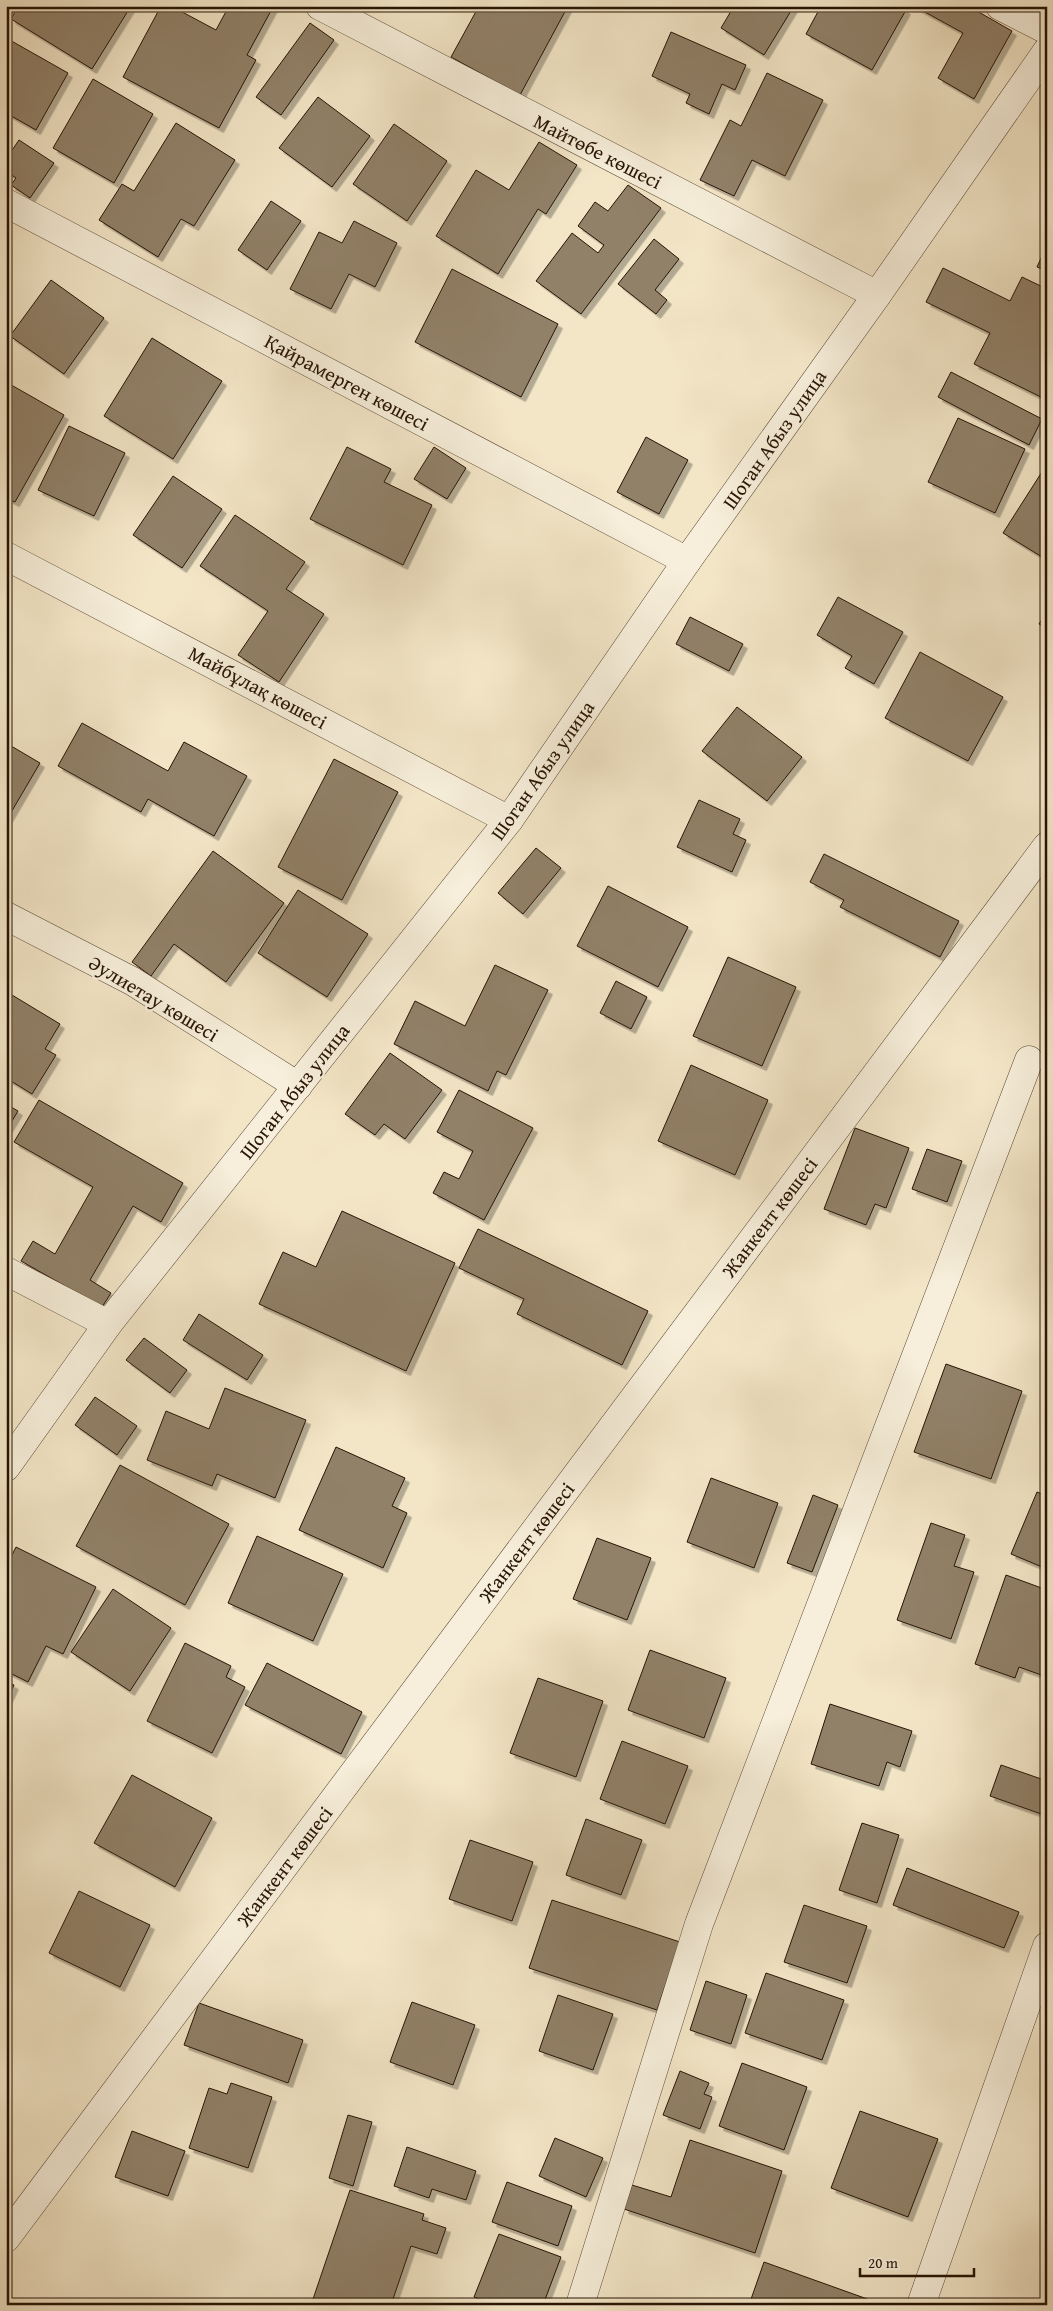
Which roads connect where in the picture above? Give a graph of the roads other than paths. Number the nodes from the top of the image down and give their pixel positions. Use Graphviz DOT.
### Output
graph roads {
  1 [pos="320,6"];
  2 [pos="1000,6"];
  3 [pos="1047,30"];
  4 [pos="1047,51"];
  5 [pos="6,203"];
  6 [pos="877,295"];
  7 [pos="6,556"];
  8 [pos="687,561"];
  9 [pos="509,820"];
  10 [pos="1047,846"];
  11 [pos="6,916"];
  12 [pos="1029,1060"];
  13 [pos="298,1086"];
  14 [pos="6,1272"];
  15 [pos="108,1324"];
  16 [pos="6,1467"];
  17 [pos="1047,1946"];
  18 [pos="6,2238"];
  19 [pos="580,2305"];
  20 [pos="921,2305"];
  1 -- 6 [label="street, Майтөбе көшесі"];
  2 -- 3 [label="street"];
  4 -- 6 [label="street, Шоган Абыз улица"];
  5 -- 8 [label="street, Қайрамерген көшесі"];
  6 -- 8 [label="street, Шоган Абыз улица"];
  7 -- 9 [label="street, Майбұлақ көшесі"];
  8 -- 9 [label="street, Шоган Абыз улица"];
  9 -- 13 [label="street, Шоган Абыз улица"];
  10 -- 18 [label="street, Жанкент көшесі"];
  11 -- 13 [label="street, Әулиетау көшесі"];
  12 -- 19 [label="street"];
  13 -- 15 [label="street, Шоган Абыз улица"];
  14 -- 15 [label="street"];
  15 -- 16 [label="street, Шоган Абыз улица"];
  17 -- 20 [label="street"];
}
